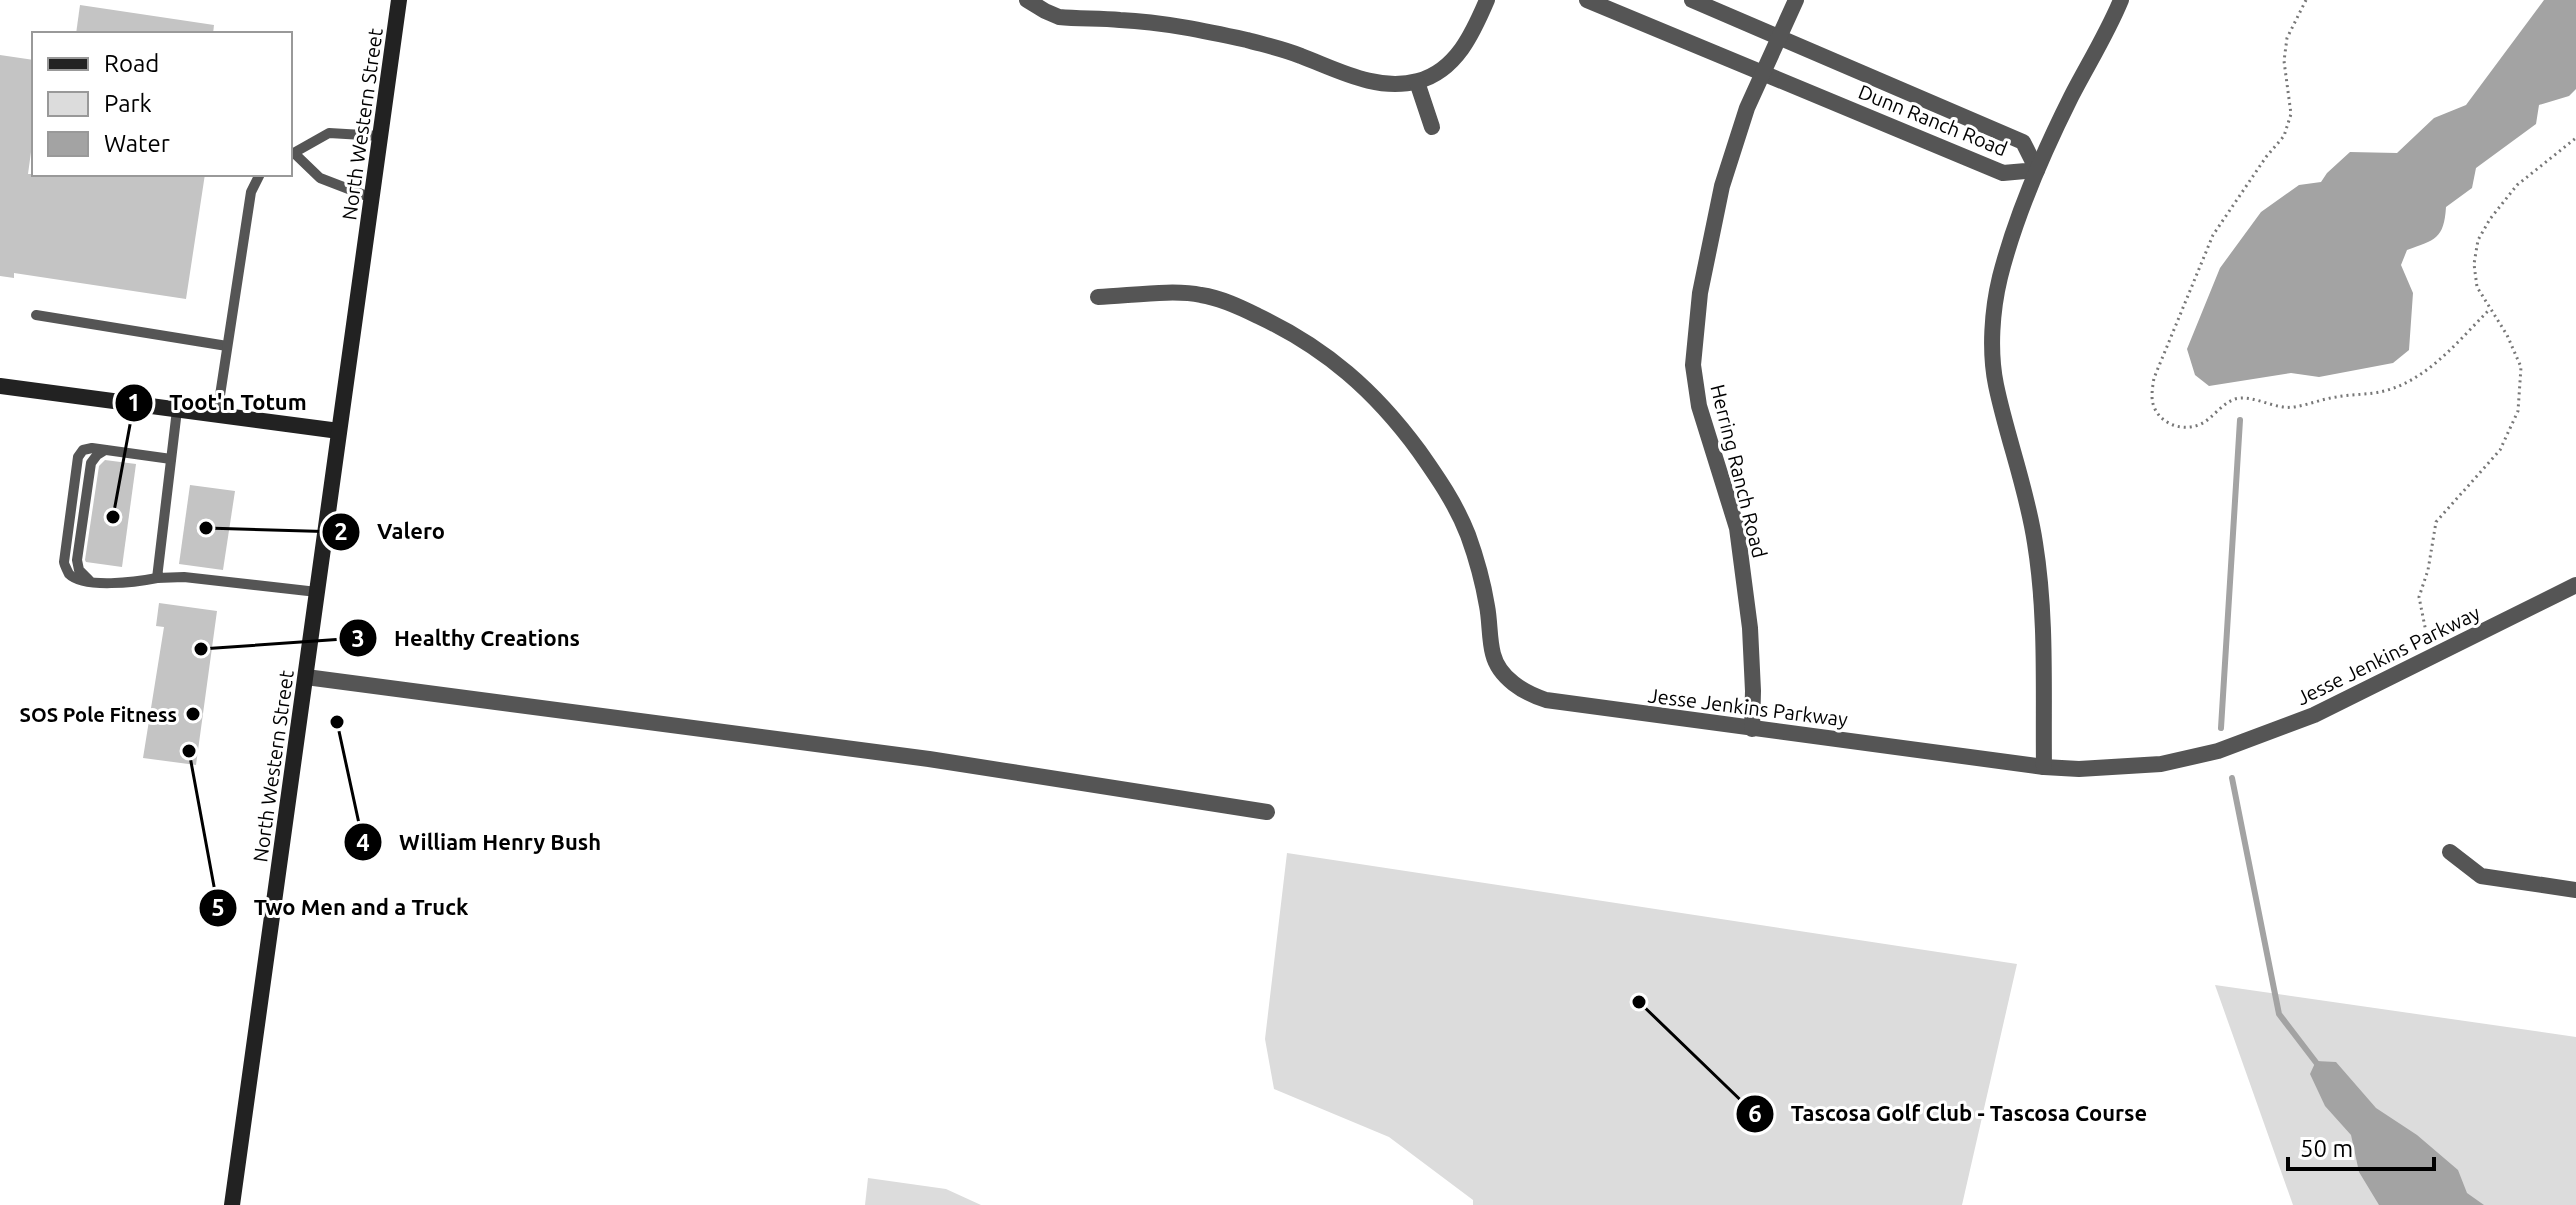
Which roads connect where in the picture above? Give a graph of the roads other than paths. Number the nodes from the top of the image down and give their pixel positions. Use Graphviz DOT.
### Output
graph roads {
  1 [pos="399,0"];
  2 [pos="1027,0"];
  3 [pos="1487,0"];
  4 [pos="1587,0"];
  5 [pos="1692,0"];
  6 [pos="1796,0"];
  7 [pos="2121,0"];
  8 [pos="1779,37"];
  9 [pos="1764,73"];
  10 [pos="1417,82"];
  11 [pos="1432,127"];
  12 [pos="380,136"];
  13 [pos="292,154"];
  14 [pos="2037,170"];
  15 [pos="259,176"];
  16 [pos="372,198"];
  17 [pos="1098,297"];
  18 [pos="36,315"];
  19 [pos="227,346"];
  20 [pos="0,386"];
  21 [pos="177,410"];
  22 [pos="217,415"];
  23 [pos="339,431"];
  24 [pos="171,459"];
  25 [pos="157,578"];
  26 [pos="2576,585"];
  27 [pos="317,592"];
  28 [pos="306,677"];
  29 [pos="1752,729"];
  30 [pos="2044,767"];
  31 [pos="1267,812"];
  32 [pos="2450,852"];
  33 [pos="2576,890"];
  34 [pos="232,1205"];
  1 -- 12 [label="main road, North Western Street"];
  2 -- 10 [label="street"];
  3 -- 10 [label="street"];
  4 -- 9 [label="street, Dunn Ranch Road"];
  5 -- 8 [label="street, Dunn Ranch Road"];
  6 -- 8 [label="street, Herring Ranch Road"];
  7 -- 14 [label="street"];
  8 -- 9 [label="street, Herring Ranch Road"];
  8 -- 14 [label="street, Dunn Ranch Road"];
  9 -- 14 [label="street, Dunn Ranch Road"];
  9 -- 29 [label="street, Herring Ranch Road"];
  10 -- 11 [label="street"];
  12 -- 13 [label="lane"];
  12 -- 16 [label="main road, North Western Street"];
  13 -- 16 [label="lane"];
  14 -- 30 [label="street"];
  15 -- 19 [label="lane"];
  16 -- 23 [label="main road, North Western Street"];
  17 -- 29 [label="street, Jesse Jenkins Parkway"];
  18 -- 19 [label="lane"];
  19 -- 22 [label="lane"];
  20 -- 21 [label="main road"];
  21 -- 22 [label="main road"];
  21 -- 24 [label="lane"];
  22 -- 23 [label="main road"];
  23 -- 27 [label="main road, North Western Street"];
  24 -- 25 [label="lane"];
  24 -- 25 [label="lane"];
  25 -- 27 [label="lane"];
  26 -- 30 [label="street, Jesse Jenkins Parkway"];
  27 -- 28 [label="main road, North Western Street"];
  28 -- 31 [label="street"];
  28 -- 34 [label="main road, North Western Street"];
  29 -- 30 [label="street, Jesse Jenkins Parkway"];
  32 -- 33 [label="street"];
}
